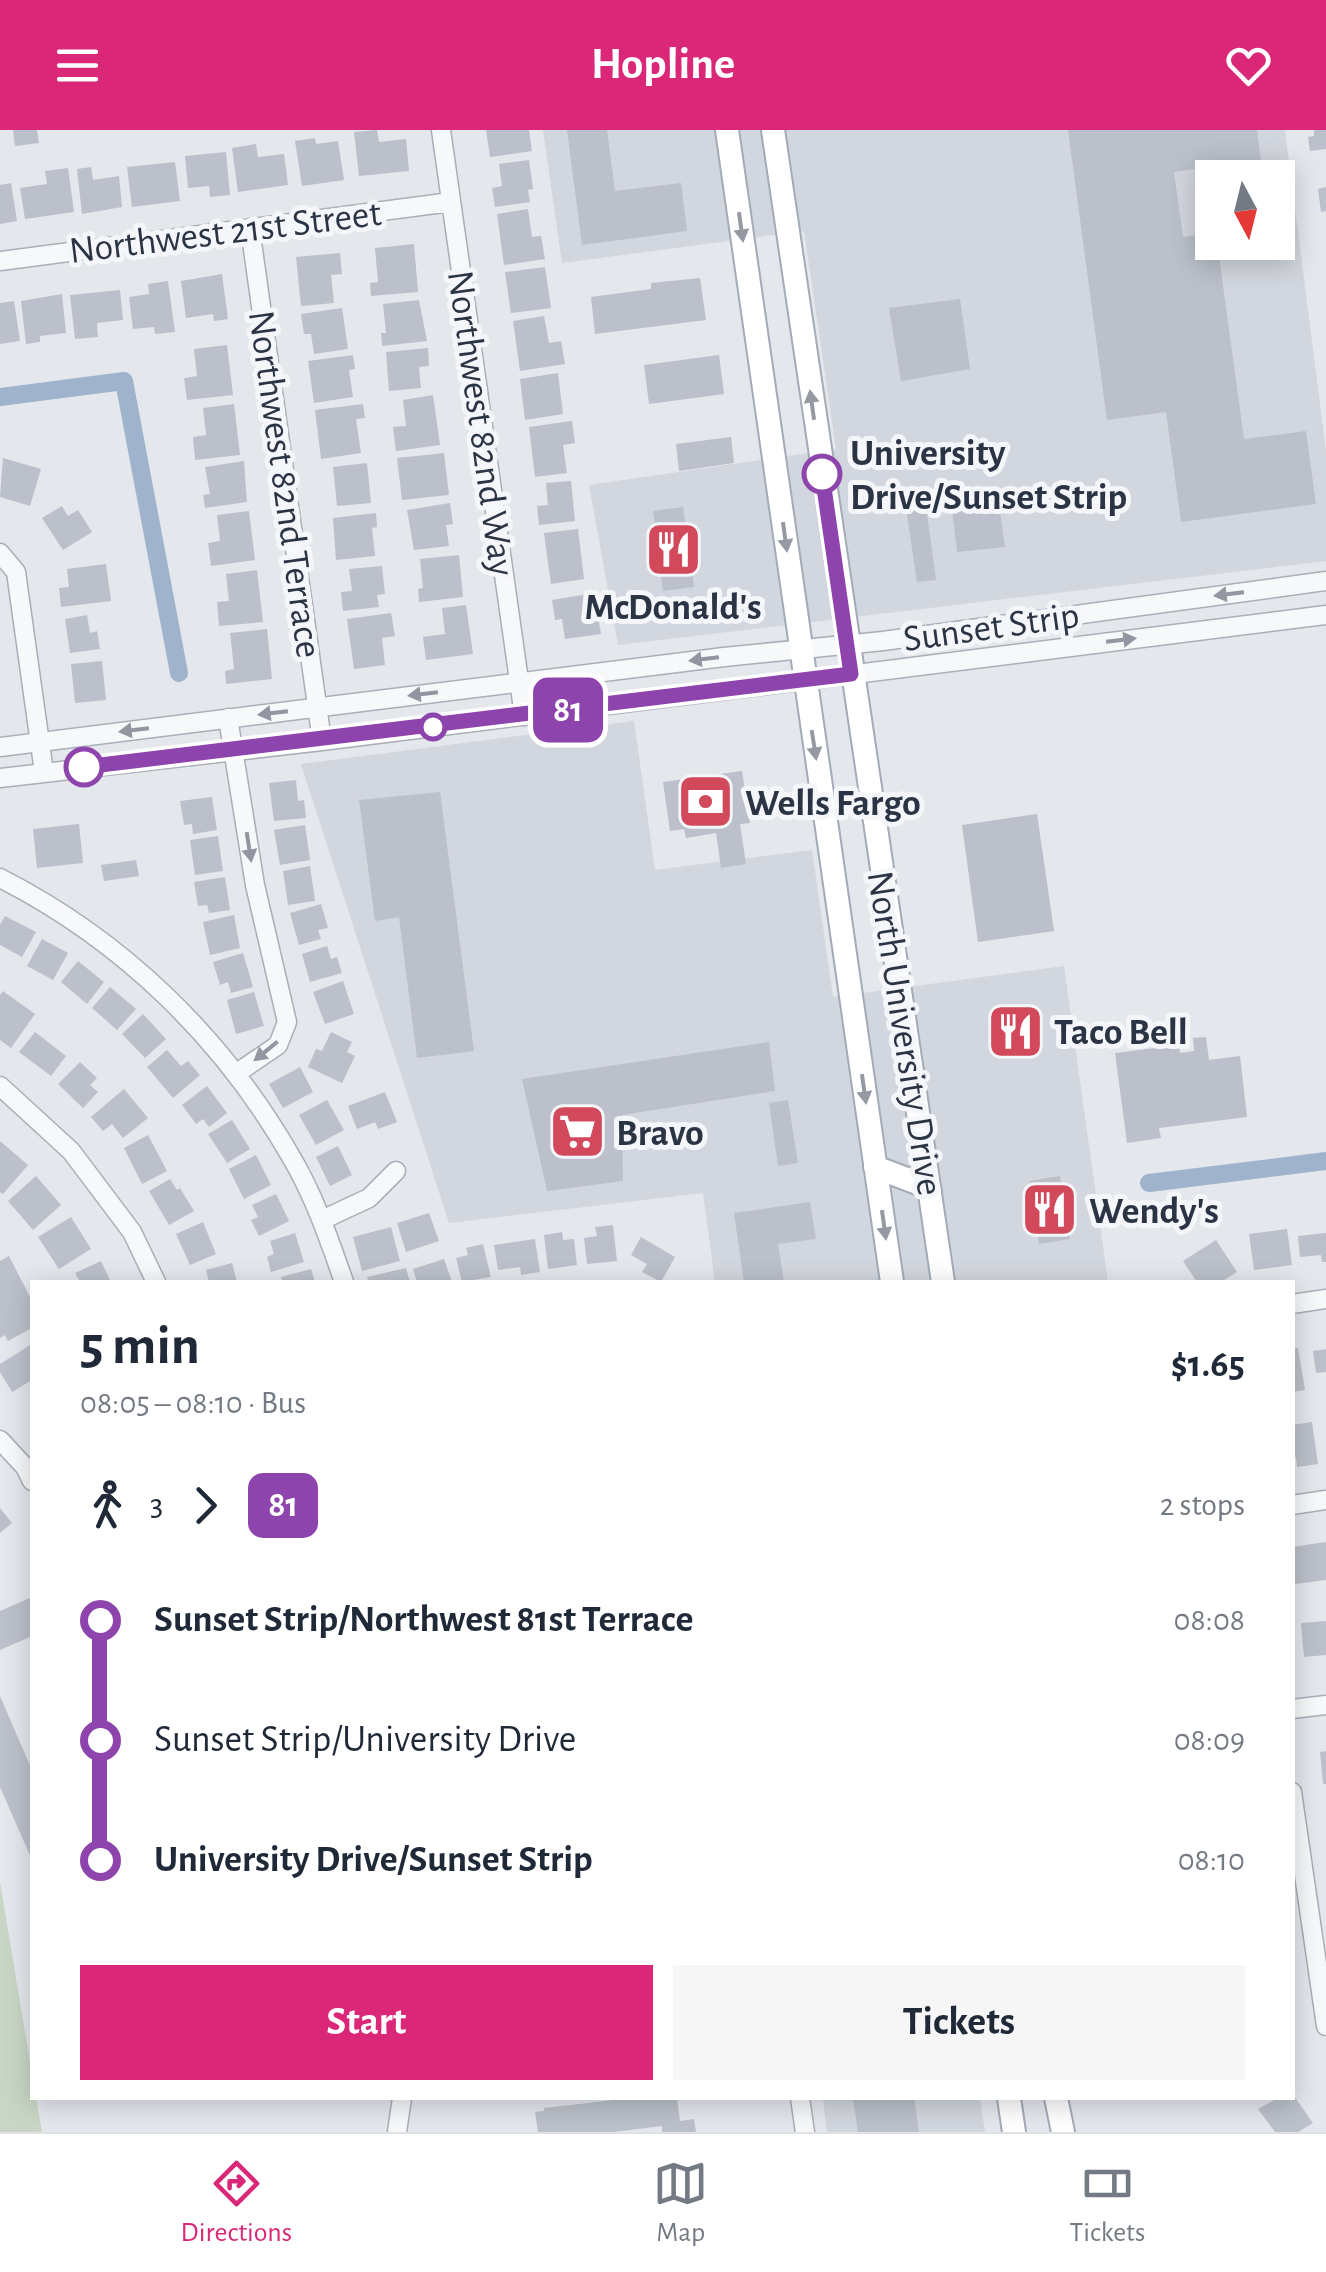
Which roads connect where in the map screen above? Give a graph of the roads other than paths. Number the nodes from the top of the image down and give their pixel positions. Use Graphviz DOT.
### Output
graph roads {
  1 [pos="441,130"];
  2 [pos="727,130"];
  3 [pos="773,130"];
  4 [pos="450,202"];
  5 [pos="250,228"];
  6 [pos="0,261"];
  7 [pos="0,553"];
  8 [pos="1326,581"];
  9 [pos="1326,614"];
  10 [pos="847,644"];
  11 [pos="800,648"];
  12 [pos="851,674"];
  13 [pos="805,680"];
  14 [pos="520,682"];
  15 [pos="318,708"];
  16 [pos="524,716"];
  17 [pos="228,718"];
  18 [pos="322,741"];
  19 [pos="40,742"];
  20 [pos="0,747"];
  21 [pos="234,751"];
  22 [pos="44,772"];
  23 [pos="0,778"];
  24 [pos="0,878"];
  25 [pos="237,1072"];
  26 [pos="0,1086"];
  27 [pos="876,1167"];
  28 [pos="396,1171"];
  29 [pos="930,1191"];
  30 [pos="322,1220"];
  31 [pos="155,1280"];
  32 [pos="343,1280"];
  33 [pos="892,1280"];
  34 [pos="943,1280"];
  35 [pos="1326,1300"];
  36 [pos="1295,1304"];
  37 [pos="0,1440"];
  38 [pos="30,1472"];
  39 [pos="1326,1500"];
  40 [pos="1295,1504"];
  41 [pos="1326,1705"];
  42 [pos="1295,1710"];
  43 [pos="1295,1806"];
  44 [pos="1318,1912"];
  45 [pos="1326,2026"];
  46 [pos="402,2100"];
  47 [pos="800,2100"];
  48 [pos="1009,2100"];
  49 [pos="1056,2100"];
  50 [pos="397,2132"];
  51 [pos="805,2132"];
  52 [pos="1014,2132"];
  53 [pos="1063,2132"];
  1 -- 4 [label="street, Northwest 82nd Way"];
  2 -- 11 [label="main road, North University Drive, one-way"];
  10 -- 3 [label="main road, North University Drive, one-way"];
  4 -- 5 [label="street, Northwest 21st Street"];
  4 -- 14 [label="street, Northwest 82nd Way"];
  5 -- 6 [label="street, Northwest 21st Street"];
  5 -- 15 [label="street, Northwest 82nd Terrace"];
  7 -- 19 [label="street"];
  8 -- 10 [label="street, Sunset Strip, one-way"];
  12 -- 9 [label="street, Sunset Strip, one-way"];
  10 -- 11 [label="street, Sunset Strip"];
  10 -- 12 [label="main road, North University Drive"];
  11 -- 13 [label="main road, North University Drive"];
  11 -- 14 [label="street, Sunset Strip, one-way"];
  12 -- 13 [label="street, Sunset Strip"];
  12 -- 29 [label="main road, North University Drive"];
  13 -- 16 [label="street, Sunset Strip"];
  13 -- 27 [label="main road, North University Drive, one-way"];
  14 -- 15 [label="street, Sunset Strip, one-way"];
  14 -- 16 [label="street, Northwest 82nd Way"];
  15 -- 17 [label="street, Sunset Strip, one-way"];
  15 -- 18 [label="street, Northwest 82nd Terrace"];
  16 -- 18 [label="street, Sunset Strip"];
  17 -- 19 [label="street, Sunset Strip, one-way"];
  17 -- 21 [label="street"];
  18 -- 21 [label="street, Sunset Strip"];
  19 -- 20 [label="street, Sunset Strip"];
  19 -- 22 [label="street"];
  21 -- 22 [label="street, Sunset Strip"];
  21 -- 25 [label="street, one-way"];
  22 -- 23 [label="street, Sunset Strip"];
  24 -- 25 [label="street"];
  25 -- 30 [label="street"];
  26 -- 31 [label="street"];
  27 -- 29 [label="main road"];
  27 -- 33 [label="main road, North University Drive, one-way"];
  28 -- 30 [label="street"];
  29 -- 34 [label="main road, North University Drive"];
  30 -- 32 [label="street"];
  35 -- 36 [label="street"];
  37 -- 38 [label="street"];
  39 -- 40 [label="street"];
  41 -- 42 [label="street"];
  43 -- 44 [label="street"];
  44 -- 45 [label="street"];
  46 -- 50 [label="street"];
  47 -- 51 [label="street"];
  48 -- 52 [label="main road"];
  49 -- 53 [label="main road"];
}
